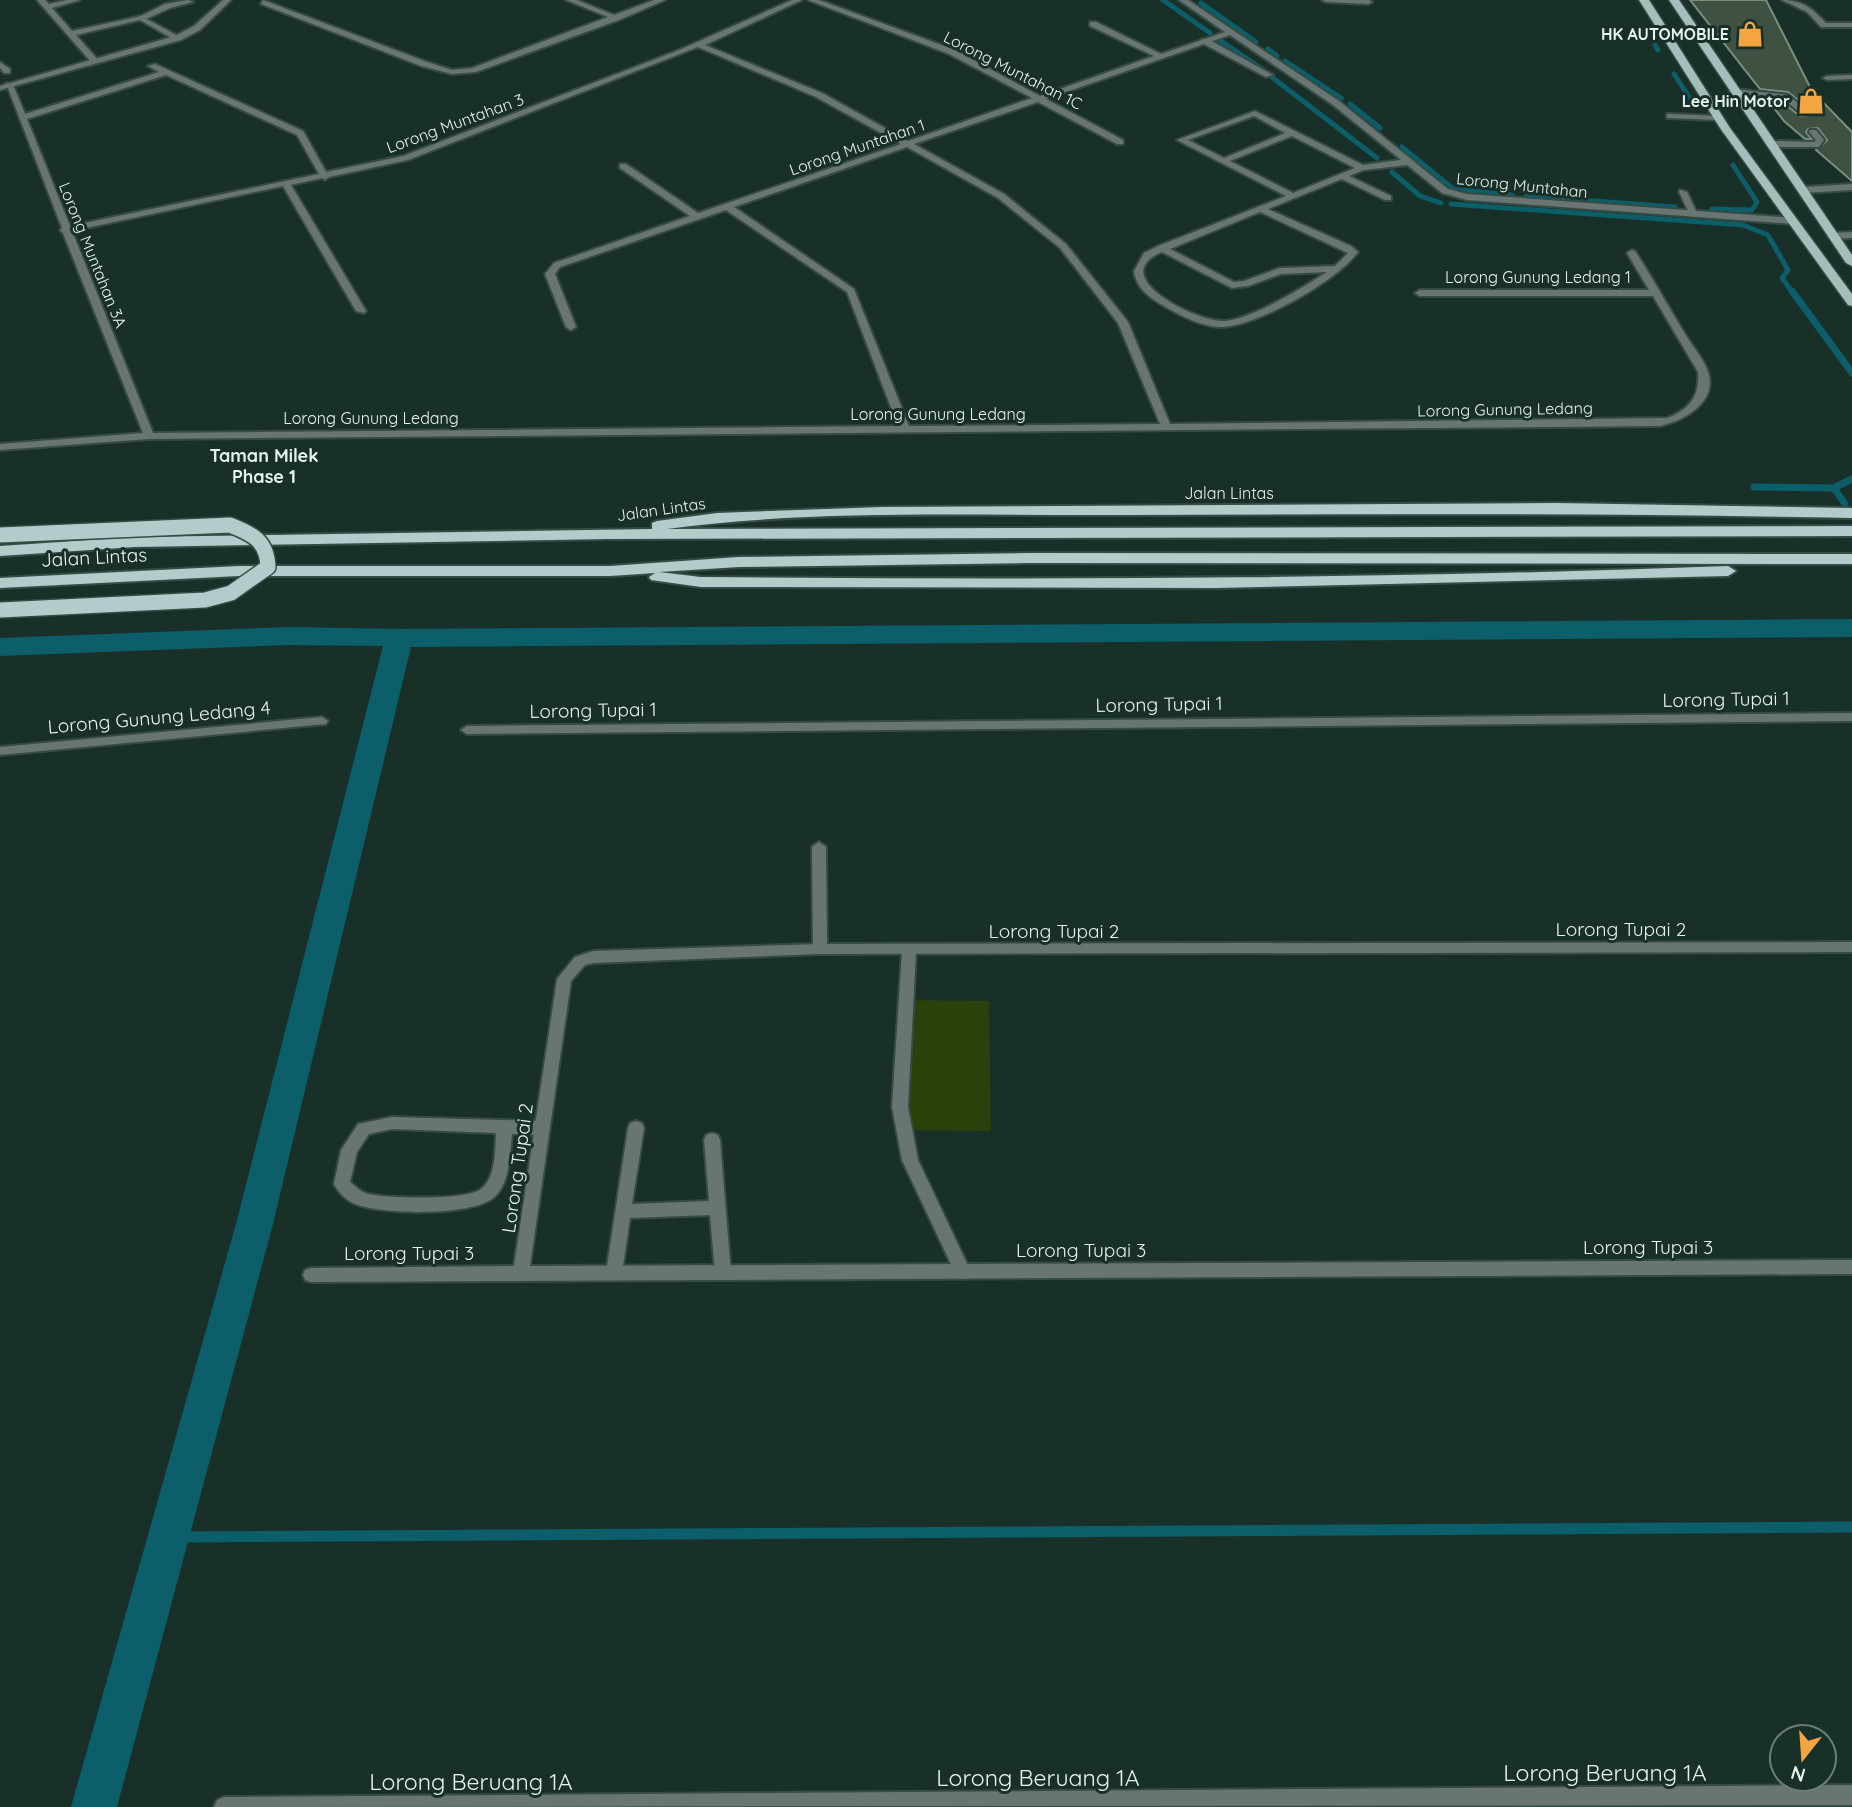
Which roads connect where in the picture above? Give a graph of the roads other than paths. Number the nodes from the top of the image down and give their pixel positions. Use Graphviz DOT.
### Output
graph roads {
  1 [pos="76,0"];
  2 [pos="227,0"];
  3 [pos="570,0"];
  4 [pos="661,0"];
  5 [pos="798,0"];
  6 [pos="812,0"];
  7 [pos="1184,0"];
  8 [pos="1326,0"];
  9 [pos="1644,0"];
  10 [pos="1674,0"];
  11 [pos="1786,0"];
  12 [pos="189,2"];
  13 [pos="264,2"];
  14 [pos="1368,2"];
  15 [pos="44,3"];
  16 [pos="141,18"];
  17 [pos="616,18"];
  18 [pos="1093,24"];
  19 [pos="1852,25"];
  20 [pos="1232,32"];
  21 [pos="69,34"];
  22 [pos="178,37"];
  23 [pos="1205,41"];
  24 [pos="699,45"];
  25 [pos="1161,57"];
  26 [pos="94,61"];
  27 [pos="0,64"];
  28 [pos="152,66"];
  29 [pos="7,71"];
  30 [pos="168,72"];
  31 [pos="1269,75"];
  32 [pos="1852,76"];
  33 [pos="1826,78"];
  34 [pos="4,86"];
  35 [pos="1734,91"];
  36 [pos="1041,98"];
  37 [pos="1805,112"];
  38 [pos="1670,116"];
  39 [pos="22,118"];
  40 [pos="1718,118"];
  41 [pos="1813,132"];
  42 [pos="1292,133"];
  43 [pos="1120,142"];
  44 [pos="908,144"];
  45 [pos="1773,144"];
  46 [pos="1224,161"];
  47 [pos="1407,162"];
  48 [pos="623,166"];
  49 [pos="1362,168"];
  50 [pos="1342,176"];
  51 [pos="326,177"];
  52 [pos="287,185"];
  53 [pos="1852,187"];
  54 [pos="1804,190"];
  55 [pos="1683,192"];
  56 [pos="1291,195"];
  57 [pos="1388,198"];
  58 [pos="728,206"];
  59 [pos="1260,209"];
  60 [pos="1694,215"];
  61 [pos="697,217"];
  62 [pos="1794,221"];
  63 [pos="64,230"];
  64 [pos="1852,235"];
  65 [pos="1833,236"];
  66 [pos="1161,248"];
  67 [pos="1632,253"];
  68 [pos="1852,263"];
  69 [pos="1341,269"];
  70 [pos="1420,293"];
  71 [pos="1657,293"];
  72 [pos="1852,302"];
  73 [pos="361,311"];
  74 [pos="571,327"];
  75 [pos="1166,428"];
  76 [pos="905,430"];
  77 [pos="149,436"];
  78 [pos="0,447"];
  79 [pos="1852,503"];
  80 [pos="1761,509"];
  81 [pos="1852,513"];
  82 [pos="1852,531"];
  83 [pos="608,534"];
  84 [pos="0,535"];
  85 [pos="0,551"];
  86 [pos="1852,559"];
  87 [pos="610,571"];
  88 [pos="1852,571"];
  89 [pos="0,583"];
  90 [pos="0,610"];
  91 [pos="1852,717"];
  92 [pos="322,721"];
  93 [pos="467,730"];
  94 [pos="0,751"];
  95 [pos="819,848"];
  96 [pos="1852,947"];
  97 [pos="820,949"];
  98 [pos="909,951"];
  99 [pos="505,1127"];
  100 [pos="542,1128"];
  101 [pos="636,1128"];
  102 [pos="712,1140"];
  103 [pos="718,1208"];
  104 [pos="623,1211"];
  105 [pos="1852,1267"];
  106 [pos="963,1272"];
  107 [pos="614,1273"];
  108 [pos="723,1273"];
  109 [pos="521,1274"];
  110 [pos="311,1275"];
  111 [pos="1852,1795"];
  112 [pos="414,1806"];
  113 [pos="224,1807"];
  1 -- 15 [label="street"];
  2 -- 22 [label="street"];
  3 -- 17 [label="street"];
  4 -- 17 [label="street"];
  5 -- 24 [label="street, Lorong Muntahan 3"];
  6 -- 36 [label="street, Lorong Muntahan 1C"];
  7 -- 20 [label="street, Lorong Muntahan"];
  8 -- 14 [label="street"];
  9 -- 40 [label="main road"];
  10 -- 35 [label="main road"];
  11 -- 19 [label="street"];
  12 -- 16 [label="street"];
  13 -- 17 [label="street"];
  15 -- 21 [label="street"];
  16 -- 21 [label="street"];
  16 -- 22 [label="street"];
  18 -- 25 [label="street"];
  20 -- 23 [label="street, Lorong Muntahan 1"];
  20 -- 47 [label="street, Lorong Muntahan"];
  21 -- 26 [label="street"];
  22 -- 26 [label="street"];
  23 -- 25 [label="street, Lorong Muntahan 1"];
  23 -- 31 [label="street"];
  24 -- 44 [label="street"];
  24 -- 51 [label="street, Lorong Muntahan 3"];
  25 -- 36 [label="street, Lorong Muntahan 1"];
  26 -- 34 [label="street"];
  27 -- 29 [label="street"];
  28 -- 30 [label="street"];
  30 -- 39 [label="street"];
  30 -- 51 [label="street"];
  32 -- 33 [label="street"];
  34 -- 39 [label="street, Lorong Muntahan 3A"];
  35 -- 37 [label="street"];
  35 -- 45 [label="main road"];
  36 -- 43 [label="street, Lorong Muntahan 1C"];
  36 -- 44 [label="street, Lorong Muntahan 1"];
  38 -- 40 [label="street"];
  39 -- 63 [label="street, Lorong Muntahan 3A"];
  40 -- 62 [label="main road"];
  41 -- 45 [label="street"];
  42 -- 46 [label="street"];
  42 -- 46 [label="street"];
  42 -- 49 [label="street"];
  44 -- 58 [label="street, Lorong Muntahan 1"];
  44 -- 75 [label="street"];
  45 -- 54 [label="main road"];
  46 -- 56 [label="street"];
  47 -- 49 [label="street"];
  47 -- 60 [label="street, Lorong Muntahan"];
  48 -- 61 [label="street"];
  49 -- 50 [label="street"];
  50 -- 56 [label="street"];
  50 -- 57 [label="street"];
  51 -- 52 [label="street, Lorong Muntahan 3"];
  52 -- 63 [label="street, Lorong Muntahan 3"];
  52 -- 73 [label="street"];
  53 -- 54 [label="street"];
  54 -- 65 [label="main road"];
  55 -- 60 [label="street"];
  56 -- 59 [label="street"];
  58 -- 61 [label="street, Lorong Muntahan 1"];
  58 -- 76 [label="street"];
  59 -- 66 [label="street"];
  59 -- 69 [label="street"];
  60 -- 62 [label="street, Lorong Muntahan"];
  61 -- 74 [label="street, Lorong Muntahan 1"];
  62 -- 72 [label="main road"];
  63 -- 77 [label="street, Lorong Muntahan 3A"];
  64 -- 65 [label="street"];
  65 -- 68 [label="main road"];
  66 -- 69 [label="street"];
  66 -- 69 [label="street"];
  67 -- 71 [label="street, Lorong Gunung Ledang"];
  70 -- 71 [label="street, Lorong Gunung Ledang 1"];
  71 -- 75 [label="street, Lorong Gunung Ledang"];
  75 -- 76 [label="street, Lorong Gunung Ledang"];
  76 -- 77 [label="street, Lorong Gunung Ledang"];
  77 -- 78 [label="street, Lorong Gunung Ledang"];
  79 -- 80 [label="highway"];
  80 -- 81 [label="highway, Jalan Lintas"];
  80 -- 83 [label="highway, Jalan Lintas"];
  82 -- 83 [label="highway, Jalan Lintas"];
  83 -- 85 [label="highway, Jalan Lintas"];
  84 -- 90 [label="highway, bridge"];
  86 -- 87 [label="highway, Jalan Lintas"];
  87 -- 88 [label="highway, Jalan Lintas"];
  87 -- 89 [label="highway, Jalan Lintas"];
  91 -- 93 [label="street, Lorong Tupai 1"];
  92 -- 94 [label="street, Lorong Gunung Ledang 4"];
  95 -- 97 [label="street"];
  96 -- 98 [label="street, Lorong Tupai 2"];
  97 -- 98 [label="street, Lorong Tupai 2"];
  97 -- 100 [label="street, Lorong Tupai 2"];
  98 -- 106 [label="street"];
  99 -- 99 [label="street"];
  99 -- 100 [label="street"];
  100 -- 109 [label="street, Lorong Tupai 2"];
  101 -- 104 [label="street"];
  102 -- 103 [label="street"];
  103 -- 104 [label="street"];
  103 -- 108 [label="street"];
  104 -- 107 [label="street"];
  105 -- 106 [label="street, Lorong Tupai 3"];
  106 -- 108 [label="street, Lorong Tupai 3"];
  107 -- 108 [label="street, Lorong Tupai 3"];
  107 -- 109 [label="street, Lorong Tupai 3"];
  109 -- 110 [label="street, Lorong Tupai 3"];
  111 -- 112 [label="street, Lorong Beruang 1A"];
  112 -- 113 [label="street, Lorong Beruang 1A"];
}
